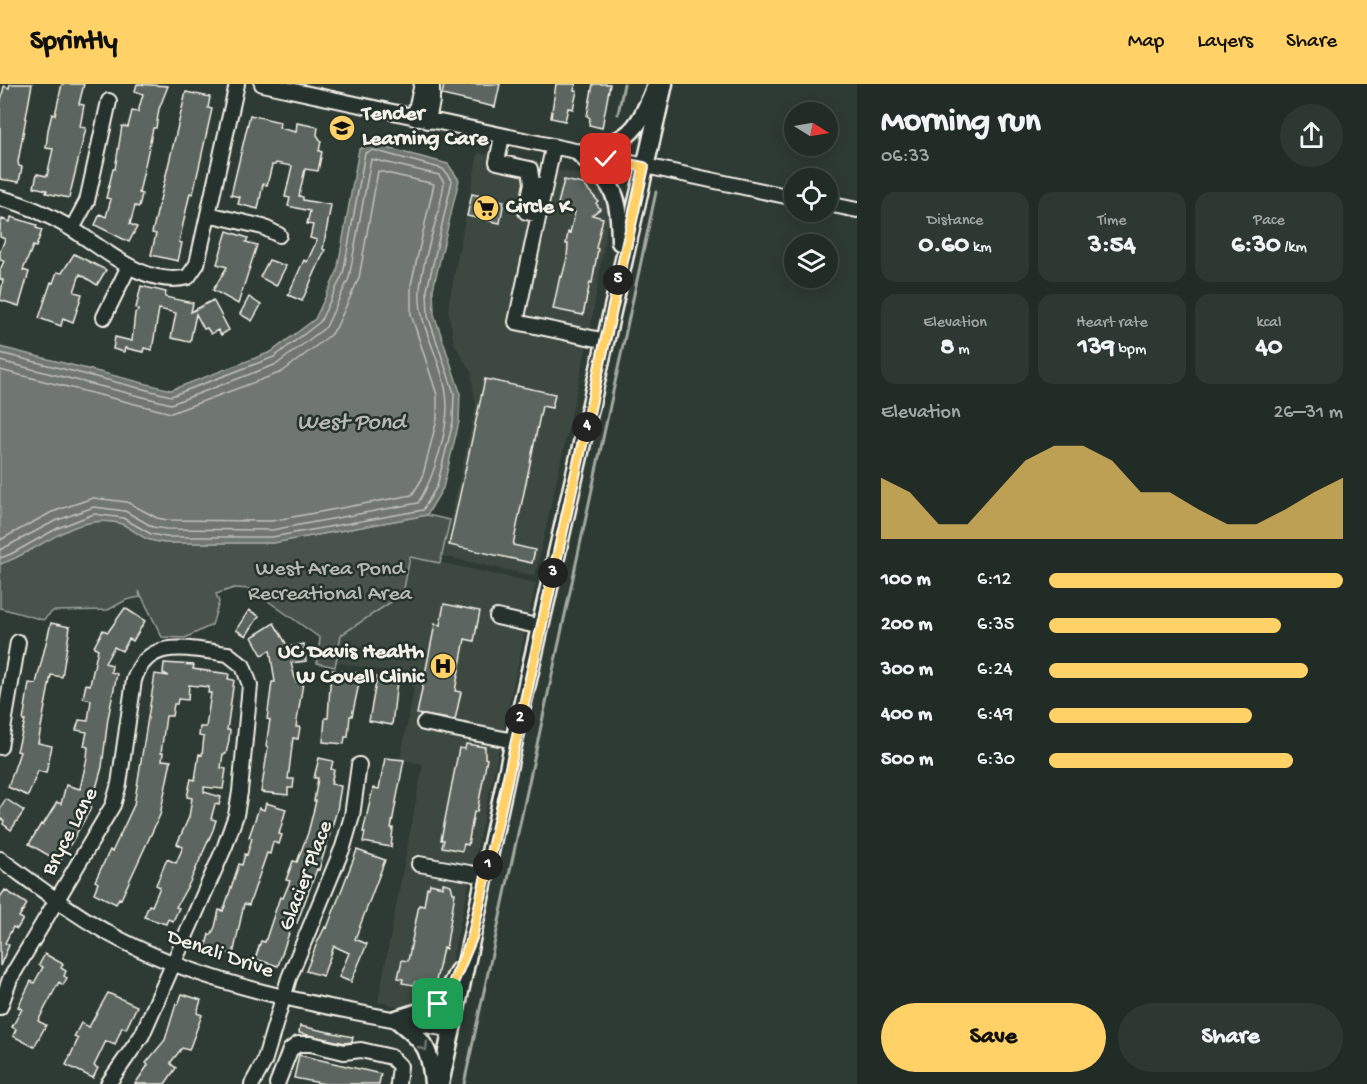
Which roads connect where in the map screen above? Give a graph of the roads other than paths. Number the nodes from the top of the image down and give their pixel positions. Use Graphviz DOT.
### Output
graph roads {
  1 [pos="237,84"];
  2 [pos="262,84"];
  3 [pos="422,84"];
  4 [pos="432,84"];
  5 [pos="656,84"];
  6 [pos="664,84"];
  7 [pos="109,100"];
  8 [pos="414,118"];
  9 [pos="429,121"];
  10 [pos="502,136"];
  11 [pos="553,148"];
  12 [pos="579,153"];
  13 [pos="644,167"];
  14 [pos="539,185"];
  15 [pos="784,196"];
  16 [pos="0,198"];
  17 [pos="838,206"];
  18 [pos="857,210"];
  19 [pos="208,214"];
  20 [pos="72,229"];
  21 [pos="279,235"];
  22 [pos="129,266"];
  23 [pos="621,267"];
  24 [pos="104,317"];
  25 [pos="606,342"];
  26 [pos="496,617"];
  27 [pos="541,627"];
  28 [pos="18,642"];
  29 [pos="424,723"];
  30 [pos="514,741"];
  31 [pos="0,747"];
  32 [pos="359,765"];
  33 [pos="0,859"];
  34 [pos="419,864"];
  35 [pos="486,876"];
  36 [pos="58,900"];
  37 [pos="472,938"];
  38 [pos="173,963"];
  39 [pos="282,998"];
  40 [pos="0,1007"];
  41 [pos="396,1019"];
  42 [pos="452,1030"];
  43 [pos="108,1084"];
  44 [pos="252,1084"];
  45 [pos="277,1084"];
  46 [pos="398,1084"];
  47 [pos="433,1084"];
  48 [pos="440,1084"];
  1 -- 19 [label="street"];
  2 -- 8 [label="street"];
  3 -- 8 [label="street"];
  4 -- 9 [label="street"];
  5 -- 12 [label="main road"];
  6 -- 13 [label="main road"];
  7 -- 20 [label="street"];
  8 -- 9 [label="street"];
  9 -- 10 [label="street"];
  10 -- 11 [label="street"];
  10 -- 14 [label="street"];
  11 -- 12 [label="street"];
  11 -- 14 [label="street"];
  12 -- 13 [label="street"];
  12 -- 23 [label="main road"];
  13 -- 15 [label="street"];
  13 -- 23 [label="main road"];
  14 -- 25 [label="street"];
  16 -- 20 [label="street"];
  17 -- 18 [label="street"];
  19 -- 21 [label="street"];
  19 -- 22 [label="street"];
  20 -- 22 [label="street"];
  22 -- 24 [label="street"];
  23 -- 25 [label="main road"];
  25 -- 27 [label="main road"];
  26 -- 27 [label="street"];
  27 -- 30 [label="main road"];
  28 -- 31 [label="street"];
  29 -- 30 [label="street"];
  30 -- 35 [label="main road"];
  32 -- 39 [label="street, Glacier Place"];
  33 -- 36 [label="street, Denali Drive"];
  34 -- 35 [label="street"];
  35 -- 37 [label="main road"];
  36 -- 38 [label="street, Denali Drive"];
  36 -- 38 [label="street, Bryce Lane"];
  36 -- 40 [label="street, Bryce Lane"];
  37 -- 41 [label="main road"];
  37 -- 42 [label="main road"];
  38 -- 39 [label="street, Denali Drive"];
  38 -- 43 [label="street, Bryce Lane"];
  39 -- 41 [label="street, Denali Drive"];
  39 -- 44 [label="street, Glacier Place"];
  41 -- 42 [label="street, Denali Drive"];
  41 -- 47 [label="main road, one-way"];
  42 -- 48 [label="main road"];
  45 -- 46 [label="street"];
}
